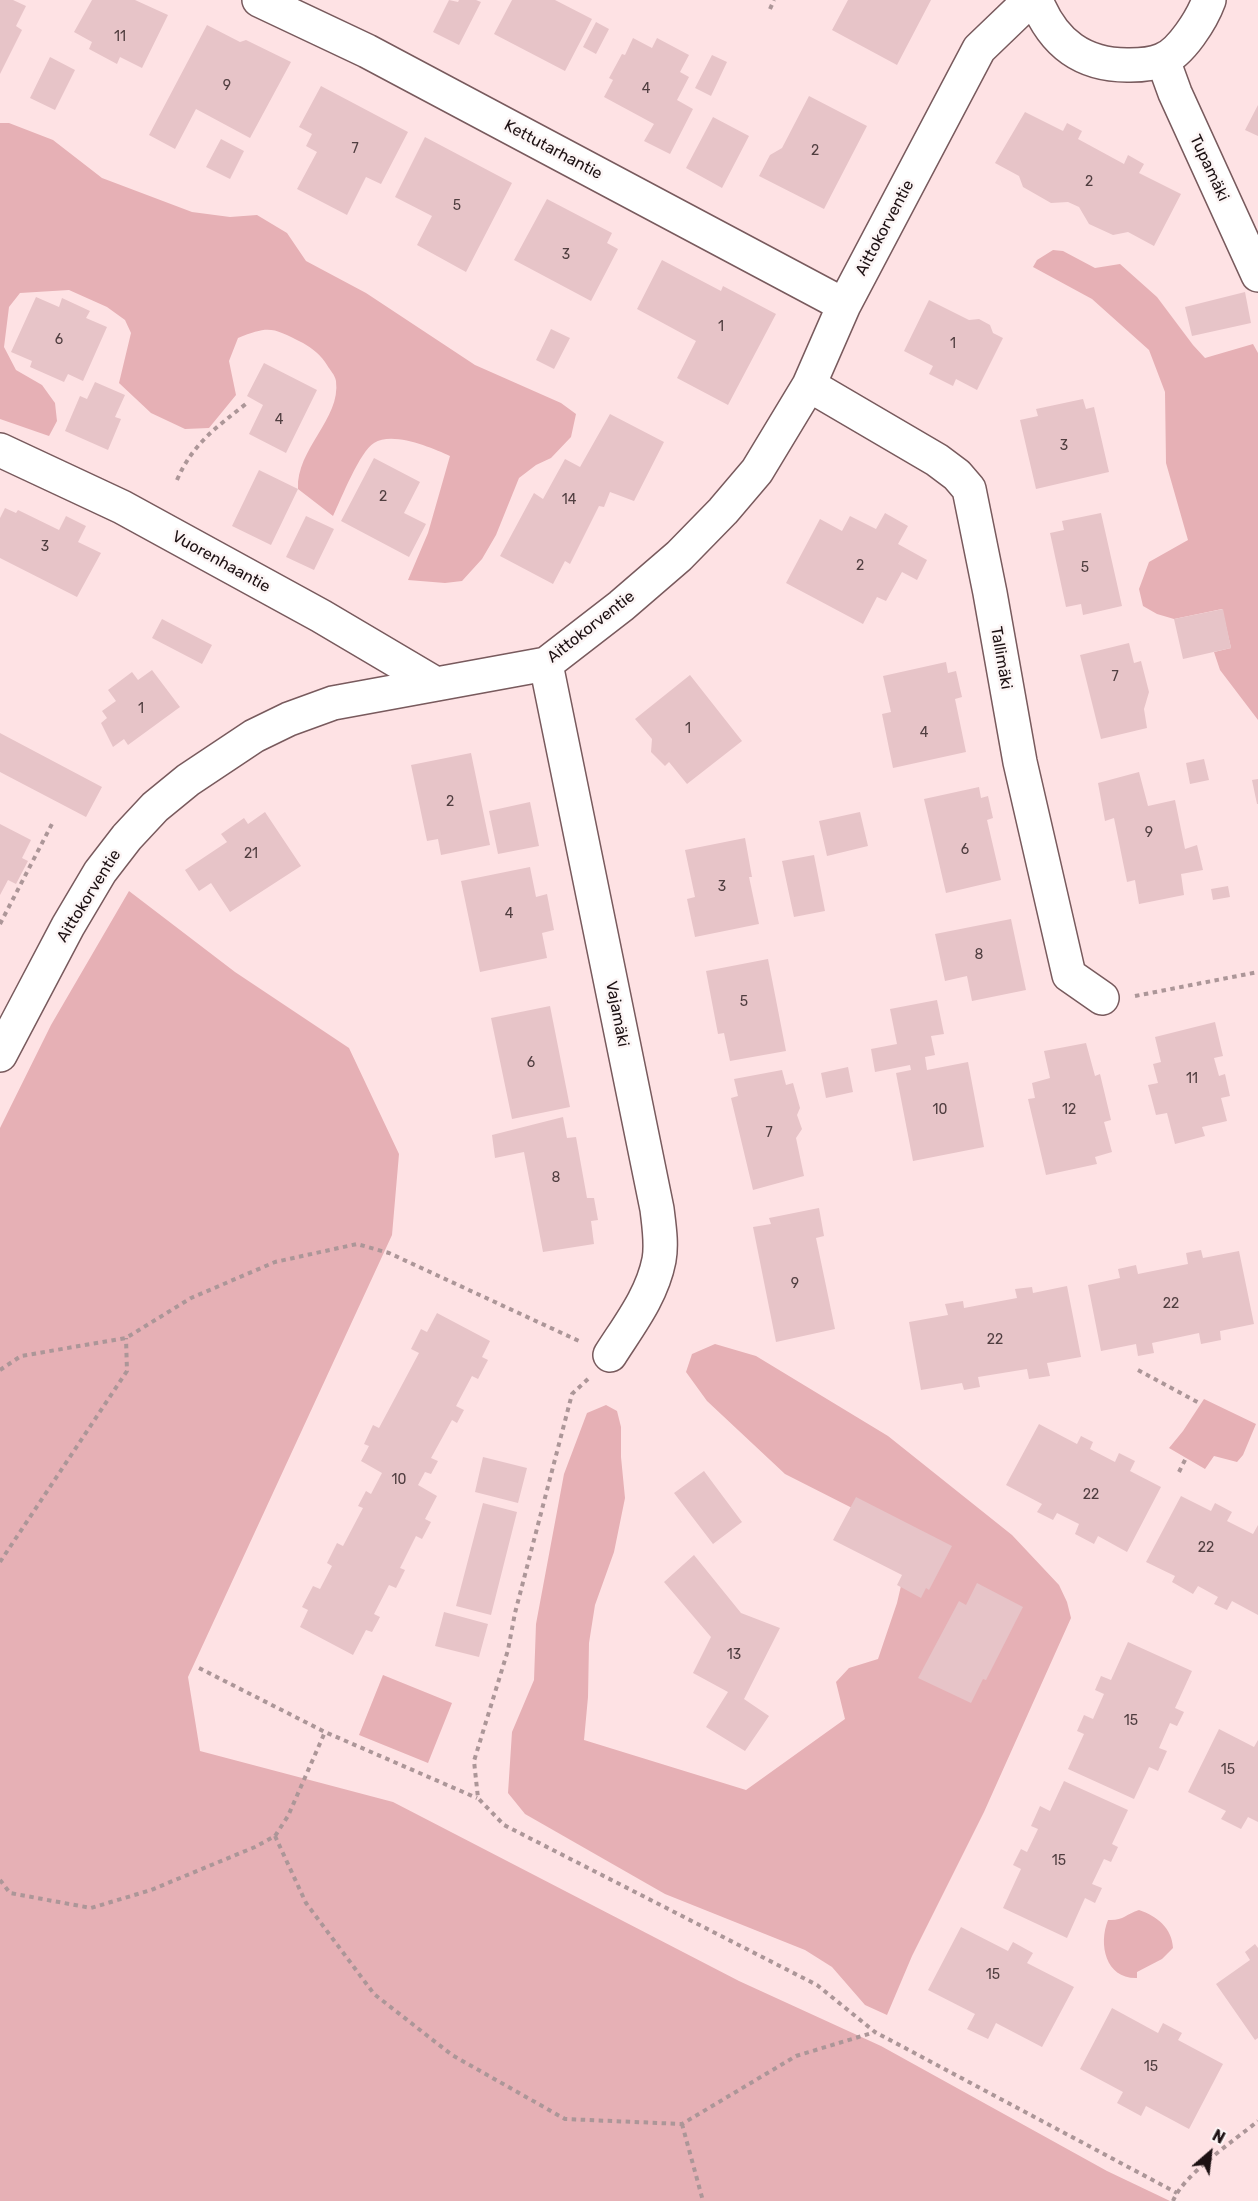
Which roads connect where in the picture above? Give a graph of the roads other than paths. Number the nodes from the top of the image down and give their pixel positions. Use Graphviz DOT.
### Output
graph roads {
  1 [pos="259,0"];
  2 [pos="1030,0"];
  3 [pos="1036,0"];
  4 [pos="1209,0"];
  5 [pos="1163,60"];
  6 [pos="1258,275"];
  7 [pos="844,305"];
  8 [pos="809,385"];
  9 [pos="0,450"];
  10 [pos="546,664"];
  11 [pos="436,684"];
  12 [pos="1102,998"];
  13 [pos="0,1055"];
  14 [pos="610,1355"];
  1 -- 7 [label="street, Kettutarhantie"];
  2 -- 7 [label="street, Aittokorventie"];
  3 -- 5 [label="street"];
  4 -- 5 [label="street"];
  5 -- 6 [label="street, Tupamäki"];
  7 -- 8 [label="street, Aittokorventie"];
  8 -- 10 [label="street, Aittokorventie"];
  8 -- 12 [label="street, Tallimäki"];
  9 -- 11 [label="street, Vuorenhaantie"];
  10 -- 11 [label="street, Aittokorventie"];
  10 -- 14 [label="street, Vajamäki"];
  11 -- 13 [label="street, Aittokorventie"];
}
